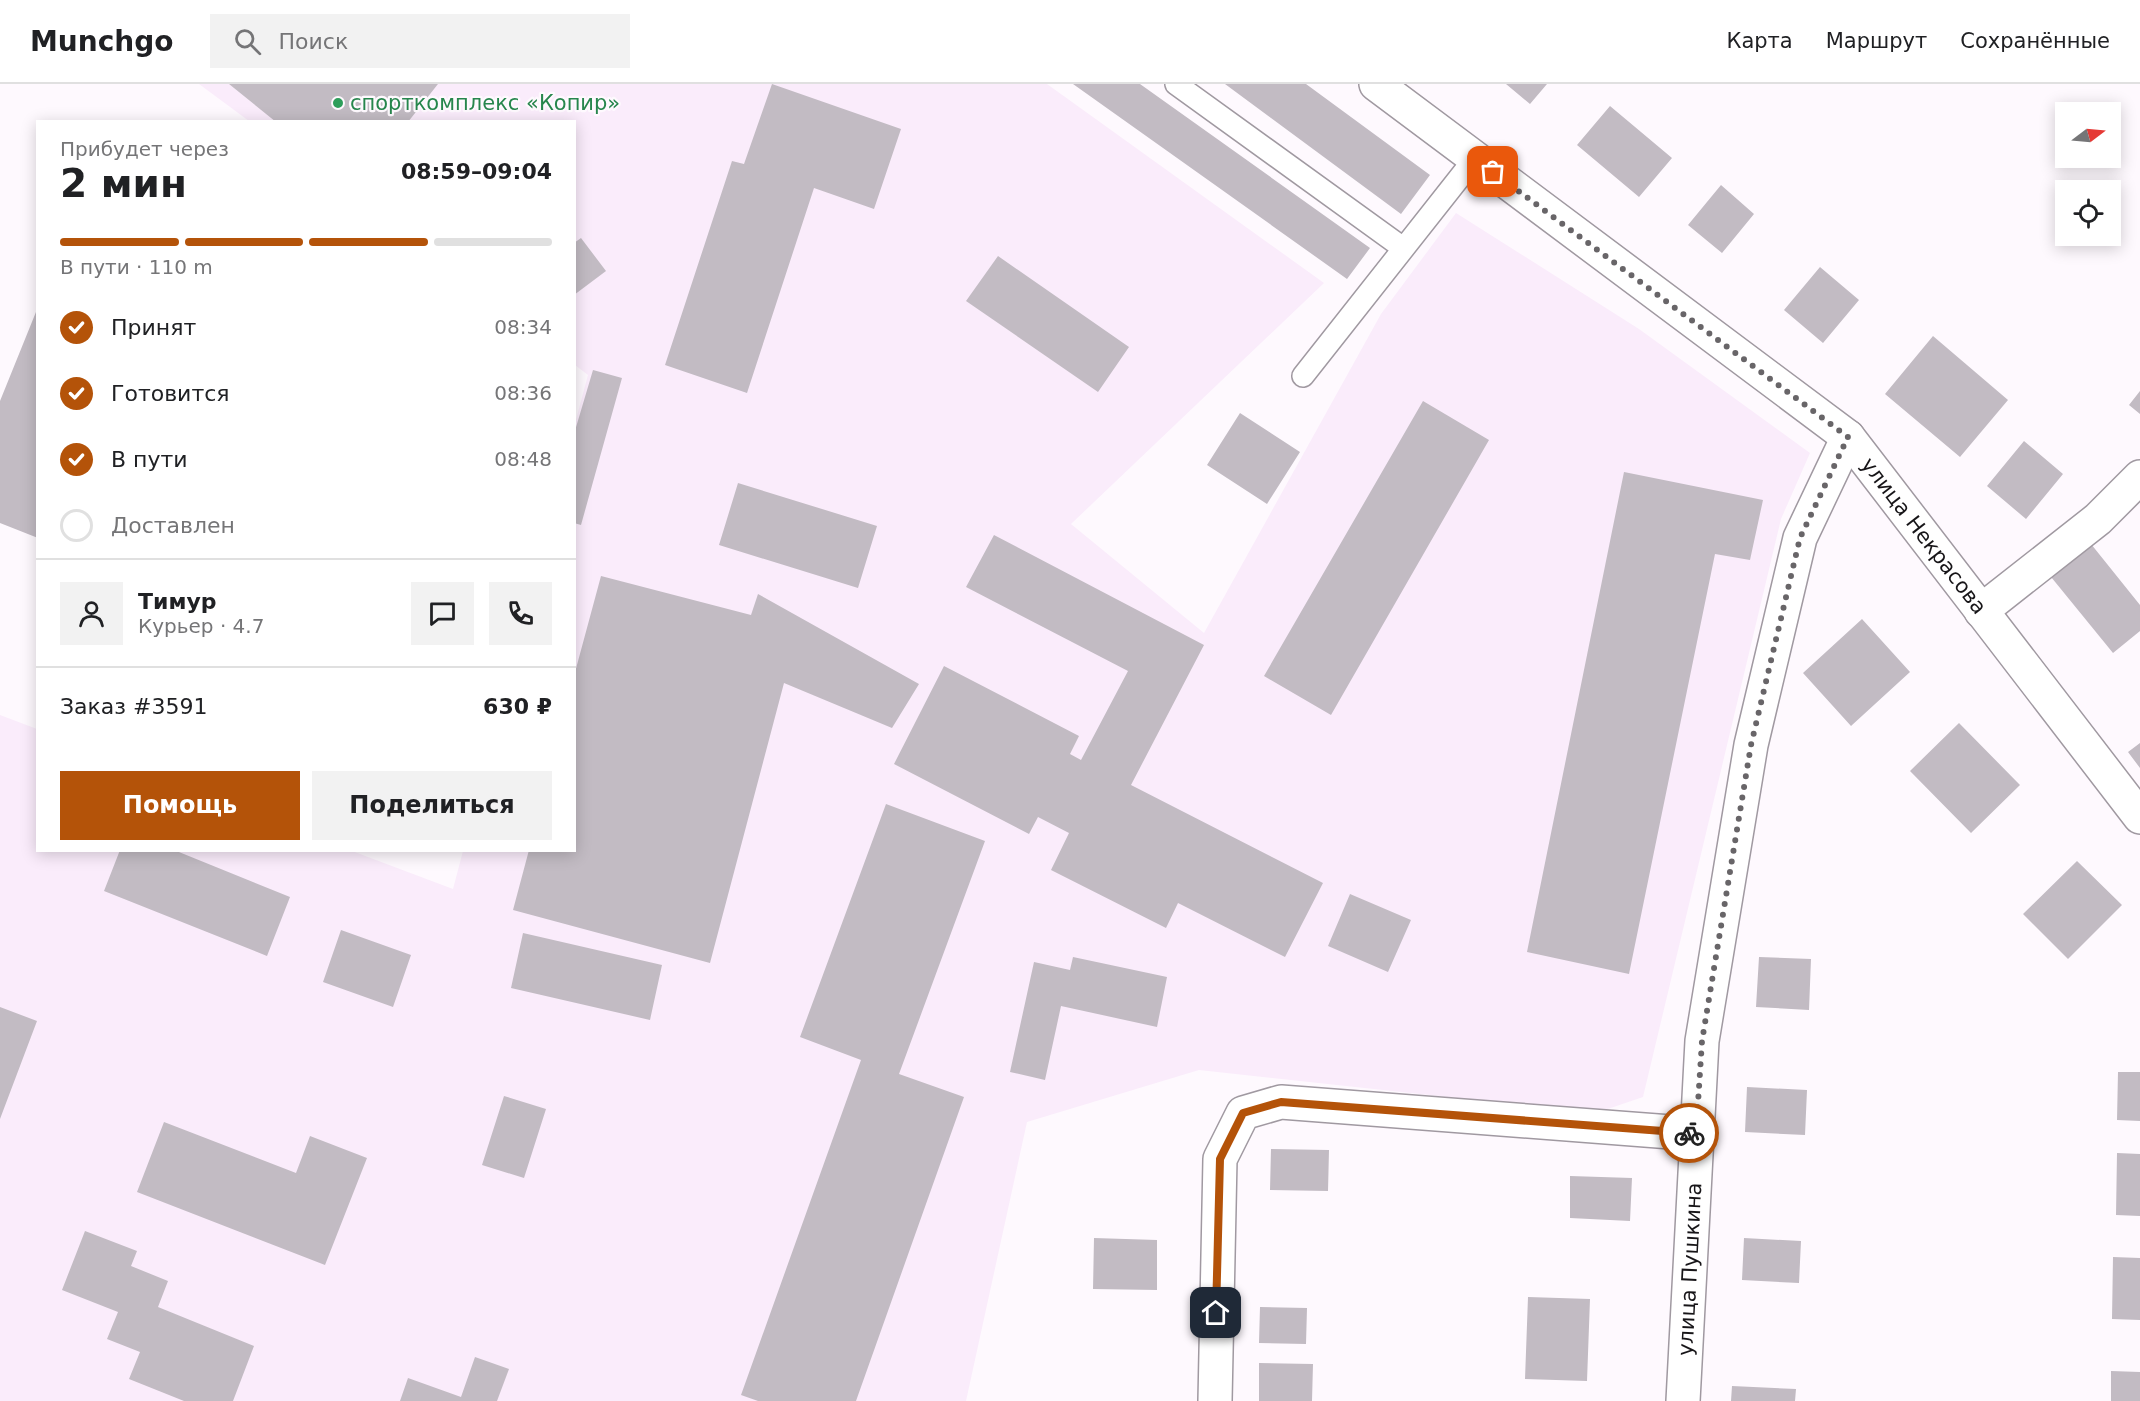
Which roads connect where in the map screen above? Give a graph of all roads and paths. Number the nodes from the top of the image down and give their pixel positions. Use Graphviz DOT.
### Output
graph roads {
  1 [pos="1176,84"];
  2 [pos="1376,84"];
  3 [pos="1475,158"];
  4 [pos="1404,248"];
  5 [pos="1303,376"];
  6 [pos="1848,437"];
  7 [pos="2140,477"];
  8 [pos="1981,611"];
  9 [pos="2140,818"];
  10 [pos="1696,1134"];
  11 [pos="1215,1401"];
  12 [pos="1683,1401"];
  1 -- 4 [label="lane"];
  2 -- 3 [label="street, улица Некрасова"];
  3 -- 4 [label="lane"];
  3 -- 6 [label="street, улица Некрасова"];
  4 -- 5 [label="lane"];
  6 -- 8 [label="street, улица Некрасова"];
  6 -- 10 [label="street, улица Пушкина"];
  7 -- 8 [label="street"];
  8 -- 9 [label="street, улица Некрасова"];
  10 -- 11 [label="street"];
  10 -- 12 [label="street, улица Пушкина"];
}
